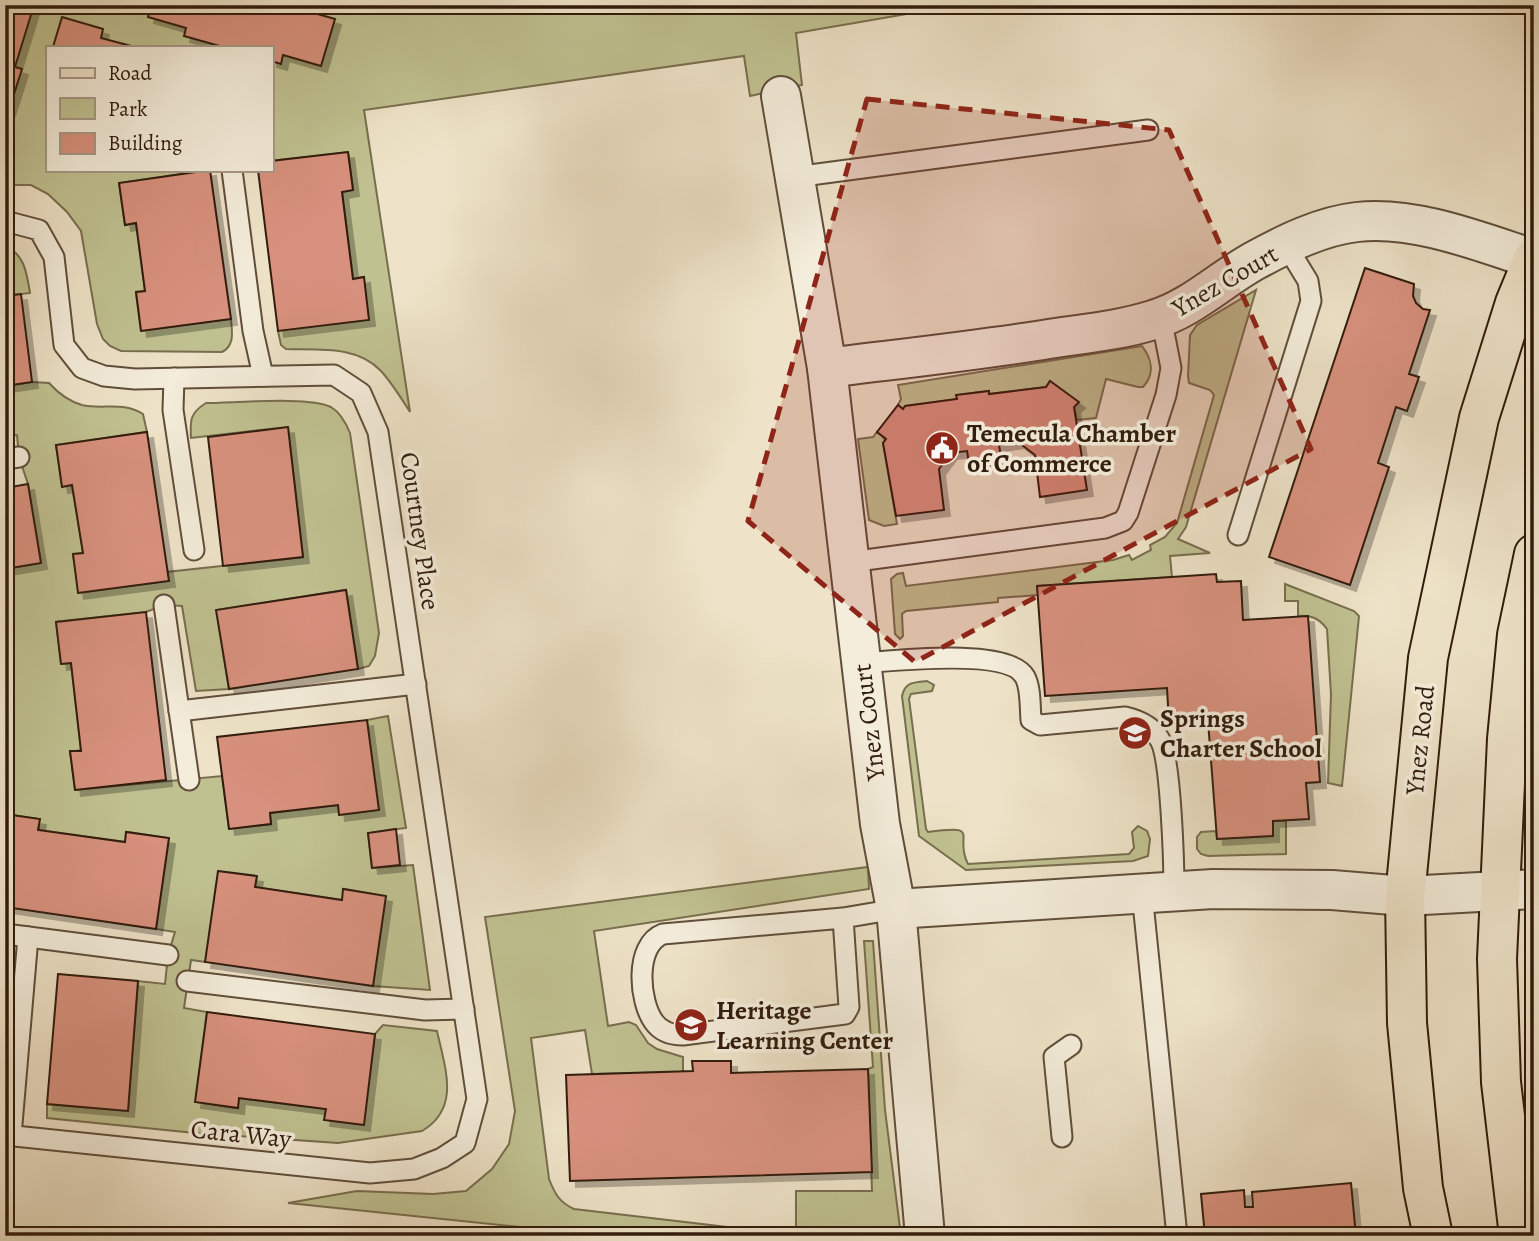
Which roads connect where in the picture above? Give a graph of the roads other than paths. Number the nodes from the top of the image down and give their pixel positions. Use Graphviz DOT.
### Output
graph roads {
  1 [pos="781,96"];
  2 [pos="1149,130"];
  3 [pos="232,172"];
  4 [pos="795,177"];
  5 [pos="5,222"];
  6 [pos="1286,245"];
  7 [pos="1533,258"];
  8 [pos="1161,317"];
  9 [pos="827,368"];
  10 [pos="263,376"];
  11 [pos="174,378"];
  12 [pos="1238,535"];
  13 [pos="194,550"];
  14 [pos="1534,554"];
  15 [pos="850,562"];
  16 [pos="164,605"];
  17 [pos="862,663"];
  18 [pos="416,684"];
  19 [pos="179,711"];
  20 [pos="189,780"];
  21 [pos="1516,890"];
  22 [pos="1158,893"];
  23 [pos="1405,896"];
  24 [pos="897,909"];
  25 [pos="843,918"];
  26 [pos="5,934"];
  27 [pos="28,937"];
  28 [pos="168,955"];
  29 [pos="187,981"];
  30 [pos="464,1009"];
  31 [pos="1071,1045"];
  32 [pos="8,1136"];
  33 [pos="1062,1138"];
  34 [pos="464,1143"];
  35 [pos="925,1236"];
  36 [pos="1177,1236"];
  37 [pos="1433,1236"];
  38 [pos="1520,1236"];
  1 -- 4 [label="street, Ynez Court"];
  2 -- 4 [label="lane"];
  3 -- 10 [label="lane"];
  4 -- 9 [label="street, Ynez Court"];
  5 -- 11 [label="lane, Courtney Place"];
  6 -- 7 [label="street, Ynez Court"];
  6 -- 8 [label="street, Ynez Court"];
  6 -- 12 [label="lane"];
  7 -- 23 [label="main road, Ynez Road"];
  8 -- 9 [label="street, Ynez Court"];
  8 -- 15 [label="lane"];
  9 -- 15 [label="street, Ynez Court"];
  10 -- 11 [label="lane, Courtney Place"];
  10 -- 18 [label="lane, Courtney Place"];
  11 -- 13 [label="lane"];
  14 -- 21 [label="main road"];
  15 -- 17 [label="street, Ynez Court"];
  16 -- 19 [label="lane"];
  17 -- 22 [label="lane"];
  17 -- 24 [label="street, Ynez Court"];
  18 -- 19 [label="lane"];
  18 -- 30 [label="lane, Courtney Place"];
  19 -- 20 [label="lane"];
  21 -- 23 [label="street"];
  21 -- 38 [label="main road"];
  22 -- 23 [label="street"];
  22 -- 24 [label="street"];
  22 -- 36 [label="lane"];
  23 -- 37 [label="main road, Ynez Road"];
  24 -- 25 [label="lane"];
  24 -- 35 [label="street, Ynez Court"];
  25 -- 25 [label="lane"];
  26 -- 27 [label="lane"];
  27 -- 28 [label="lane"];
  27 -- 32 [label="lane"];
  29 -- 30 [label="lane"];
  30 -- 34 [label="lane, Courtney Place"];
  31 -- 33 [label="lane"];
  32 -- 34 [label="lane, Cara Way"];
}
